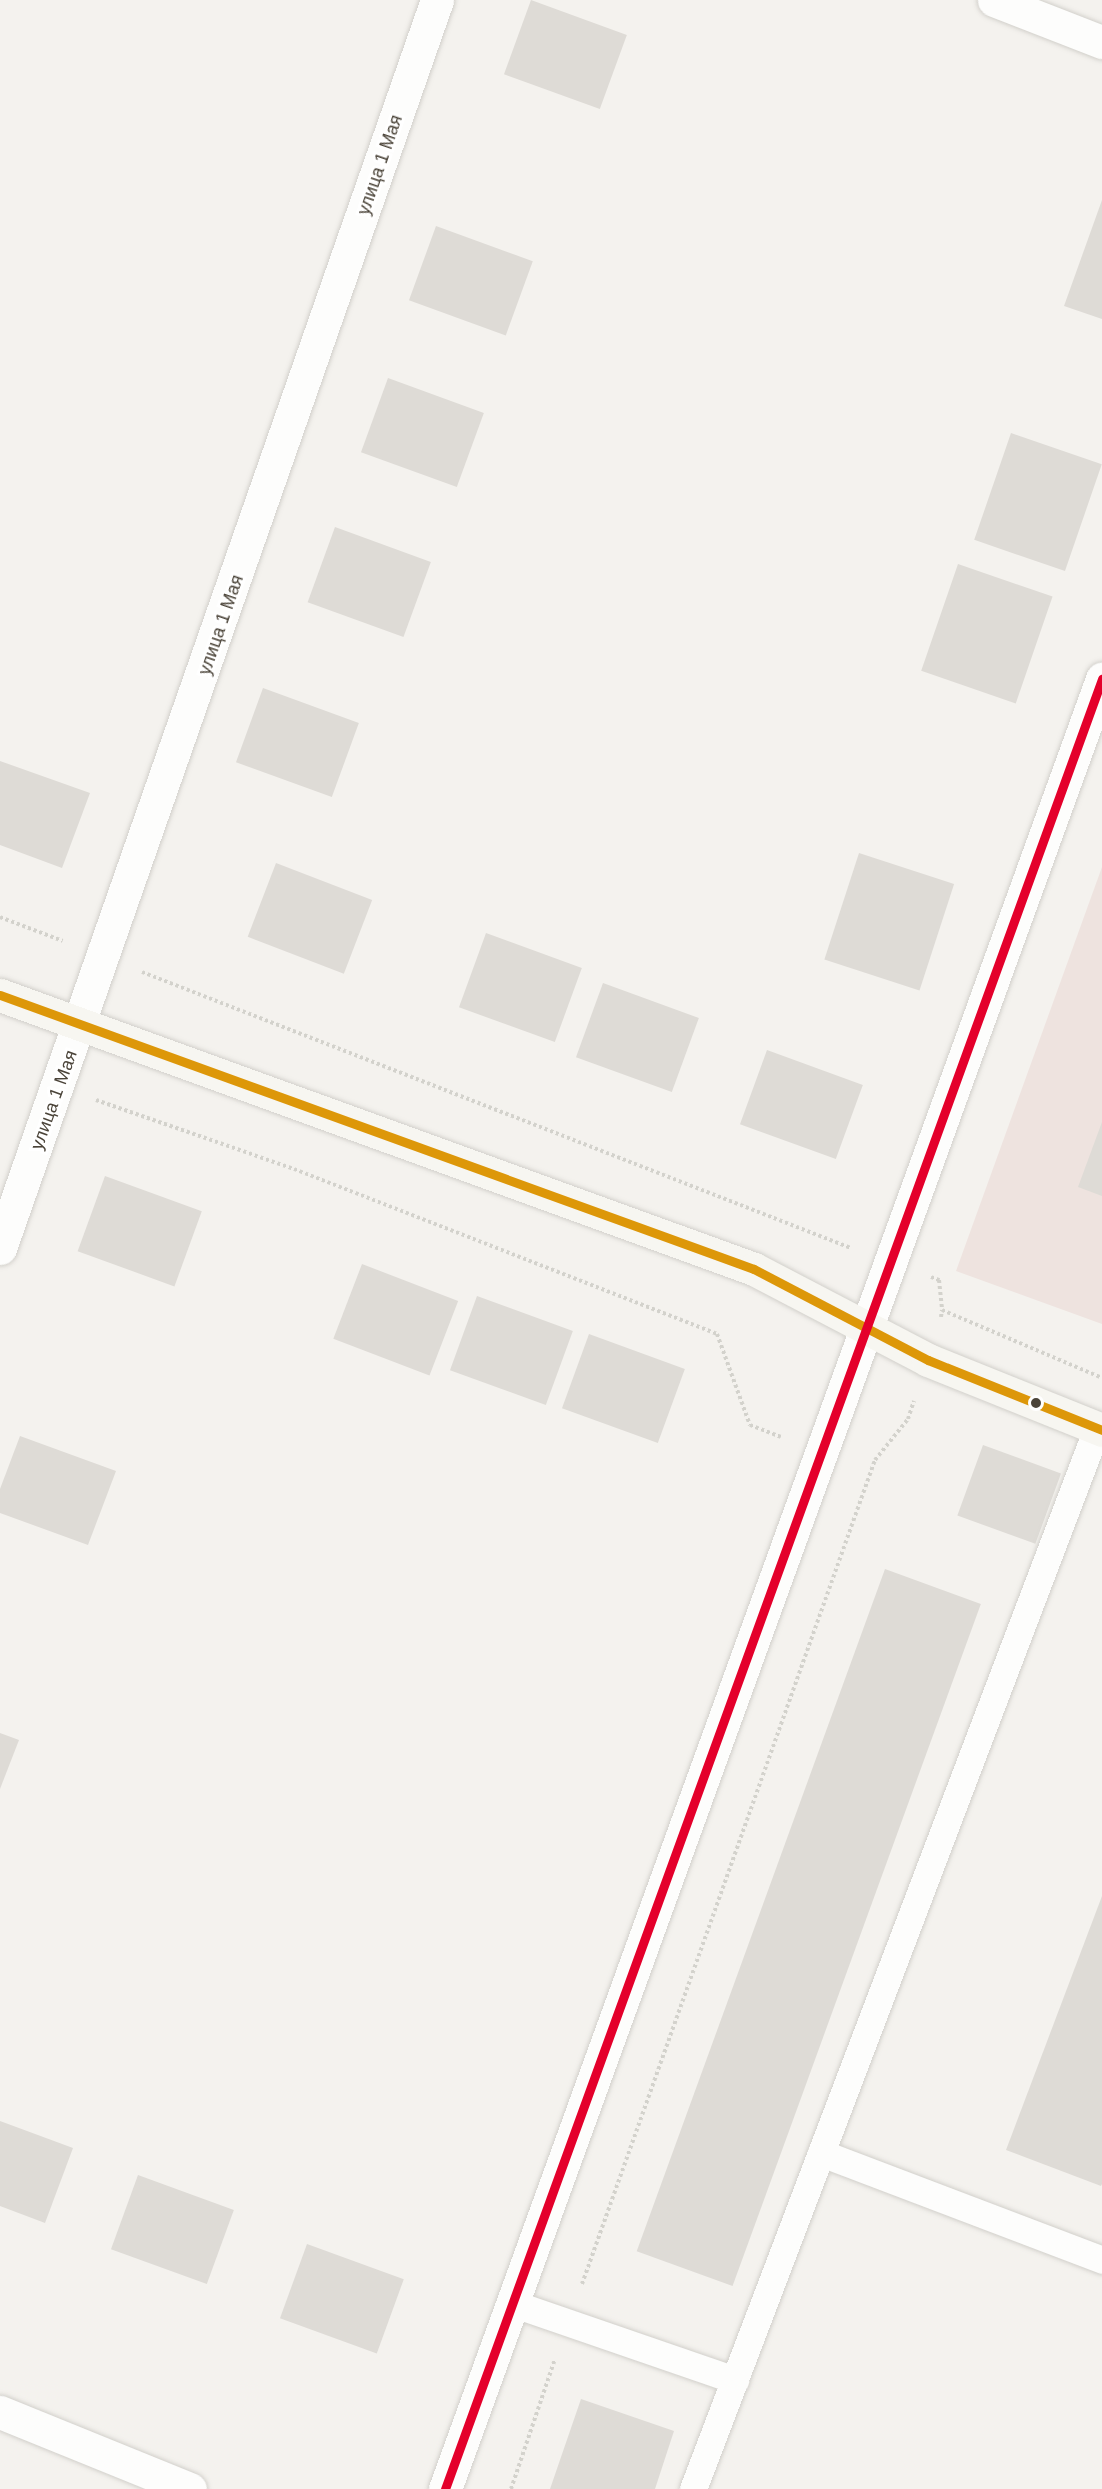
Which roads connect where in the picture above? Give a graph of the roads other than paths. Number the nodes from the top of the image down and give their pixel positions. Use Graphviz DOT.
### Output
graph roads {
  1 [pos="437,0"];
  2 [pos="994,0"];
  3 [pos="1102,42"];
  4 [pos="1102,680"];
  5 [pos="0,995"];
  6 [pos="82,1026"];
  7 [pos="0,1248"];
  8 [pos="866,1328"];
  9 [pos="1100,1429"];
  10 [pos="821,2153"];
  11 [pos="1102,2260"];
  12 [pos="514,2304"];
  13 [pos="735,2380"];
  14 [pos="0,2412"];
  15 [pos="189,2489"];
  16 [pos="444,2489"];
  17 [pos="693,2489"];
  1 -- 6 [label="street, улица 1 Мая"];
  2 -- 3 [label="street"];
  4 -- 8 [label="street"];
  5 -- 6 [label="main road"];
  6 -- 7 [label="street, улица 1 Мая"];
  6 -- 8 [label="main road"];
  8 -- 9 [label="main road"];
  8 -- 12 [label="street"];
  9 -- 10 [label="lane"];
  10 -- 11 [label="lane"];
  10 -- 13 [label="lane"];
  12 -- 13 [label="lane"];
  12 -- 16 [label="street"];
  13 -- 17 [label="lane"];
  14 -- 15 [label="street"];
}
